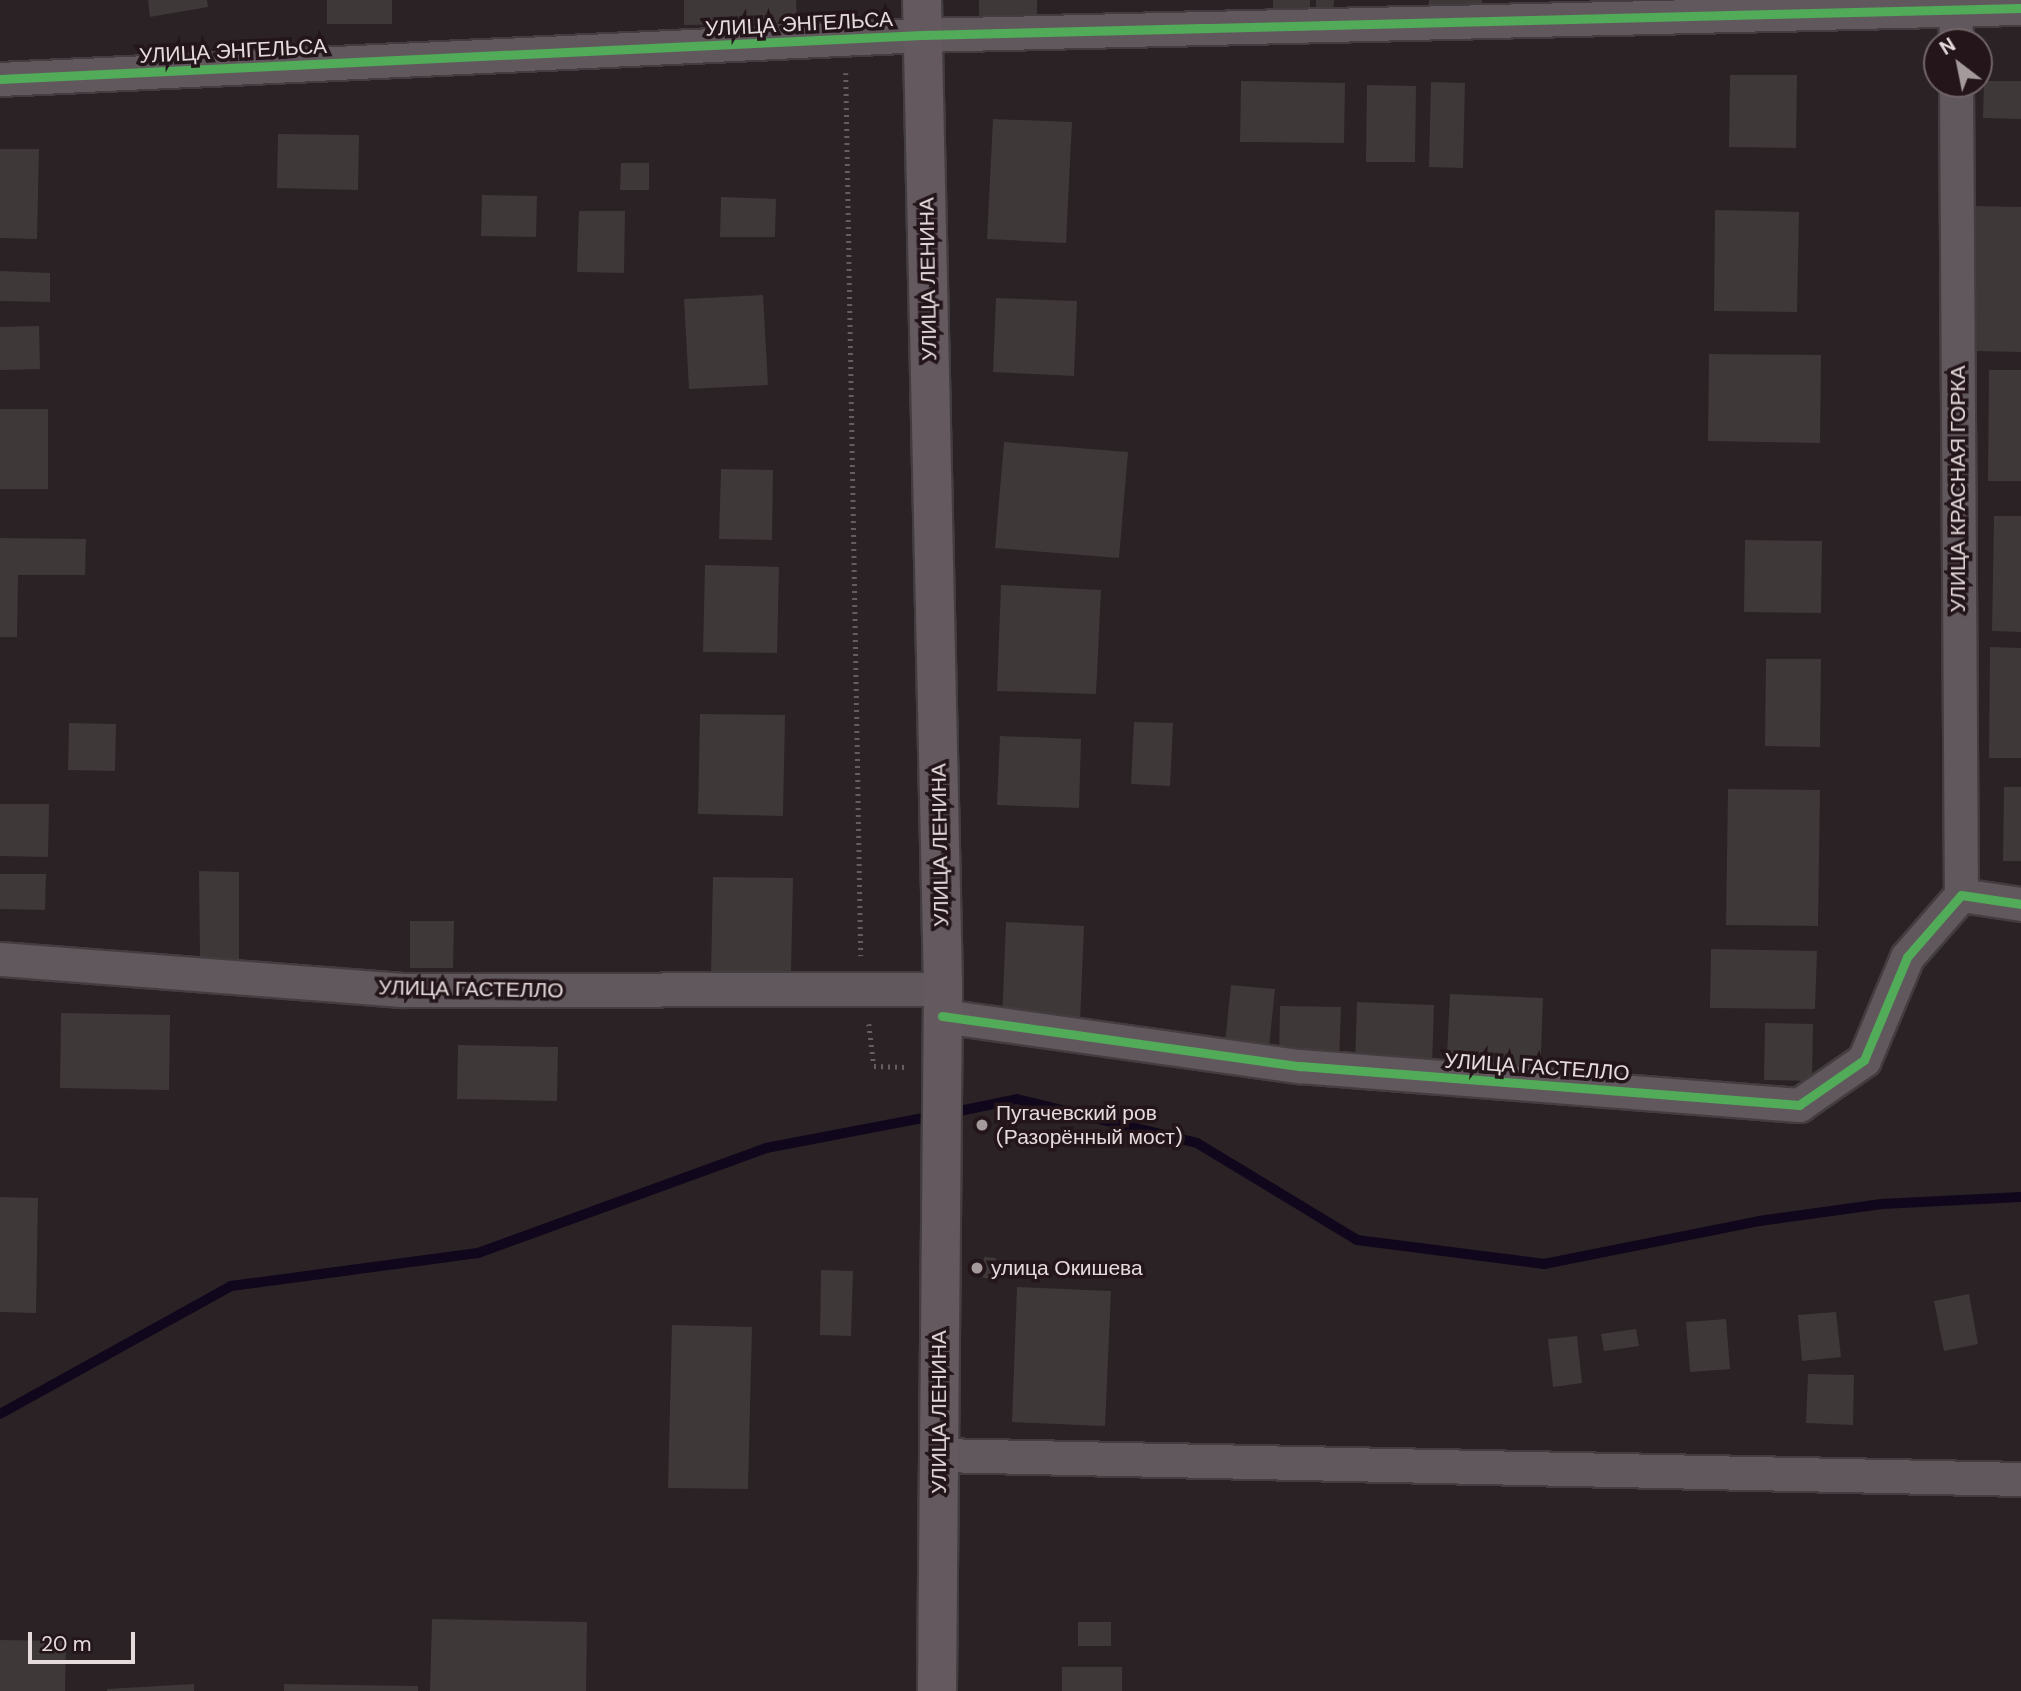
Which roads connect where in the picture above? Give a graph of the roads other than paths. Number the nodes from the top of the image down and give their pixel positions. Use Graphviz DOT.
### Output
graph roads {
  1 [pos="1955,4"];
  2 [pos="2021,8"];
  3 [pos="922,18"];
  4 [pos="1955,28"];
  5 [pos="0,79"];
  6 [pos="1956,98"];
  7 [pos="1961,895"];
  8 [pos="2021,904"];
  9 [pos="0,960"];
  10 [pos="943,1002"];
  11 [pos="939,1455"];
  12 [pos="2021,1479"];
  13 [pos="937,1691"];
  1 -- 2 [label="street, УЛИЦА ЭНГЕЛЬСА"];
  1 -- 3 [label="street, УЛИЦА ЭНГЕЛЬСА"];
  1 -- 4 [label="street"];
  3 -- 5 [label="street, УЛИЦА ЭНГЕЛЬСА"];
  3 -- 10 [label="main road, УЛИЦА ЛЕНИНА"];
  6 -- 7 [label="street, УЛИЦА КРАСНАЯ ГОРКА"];
  7 -- 8 [label="street"];
  7 -- 10 [label="street, УЛИЦА ГАСТЕЛЛО"];
  9 -- 10 [label="street, УЛИЦА ГАСТЕЛЛО"];
  10 -- 11 [label="main road, УЛИЦА ЛЕНИНА"];
  11 -- 12 [label="street"];
  11 -- 13 [label="main road, УЛИЦА ЛЕНИНА"];
}
